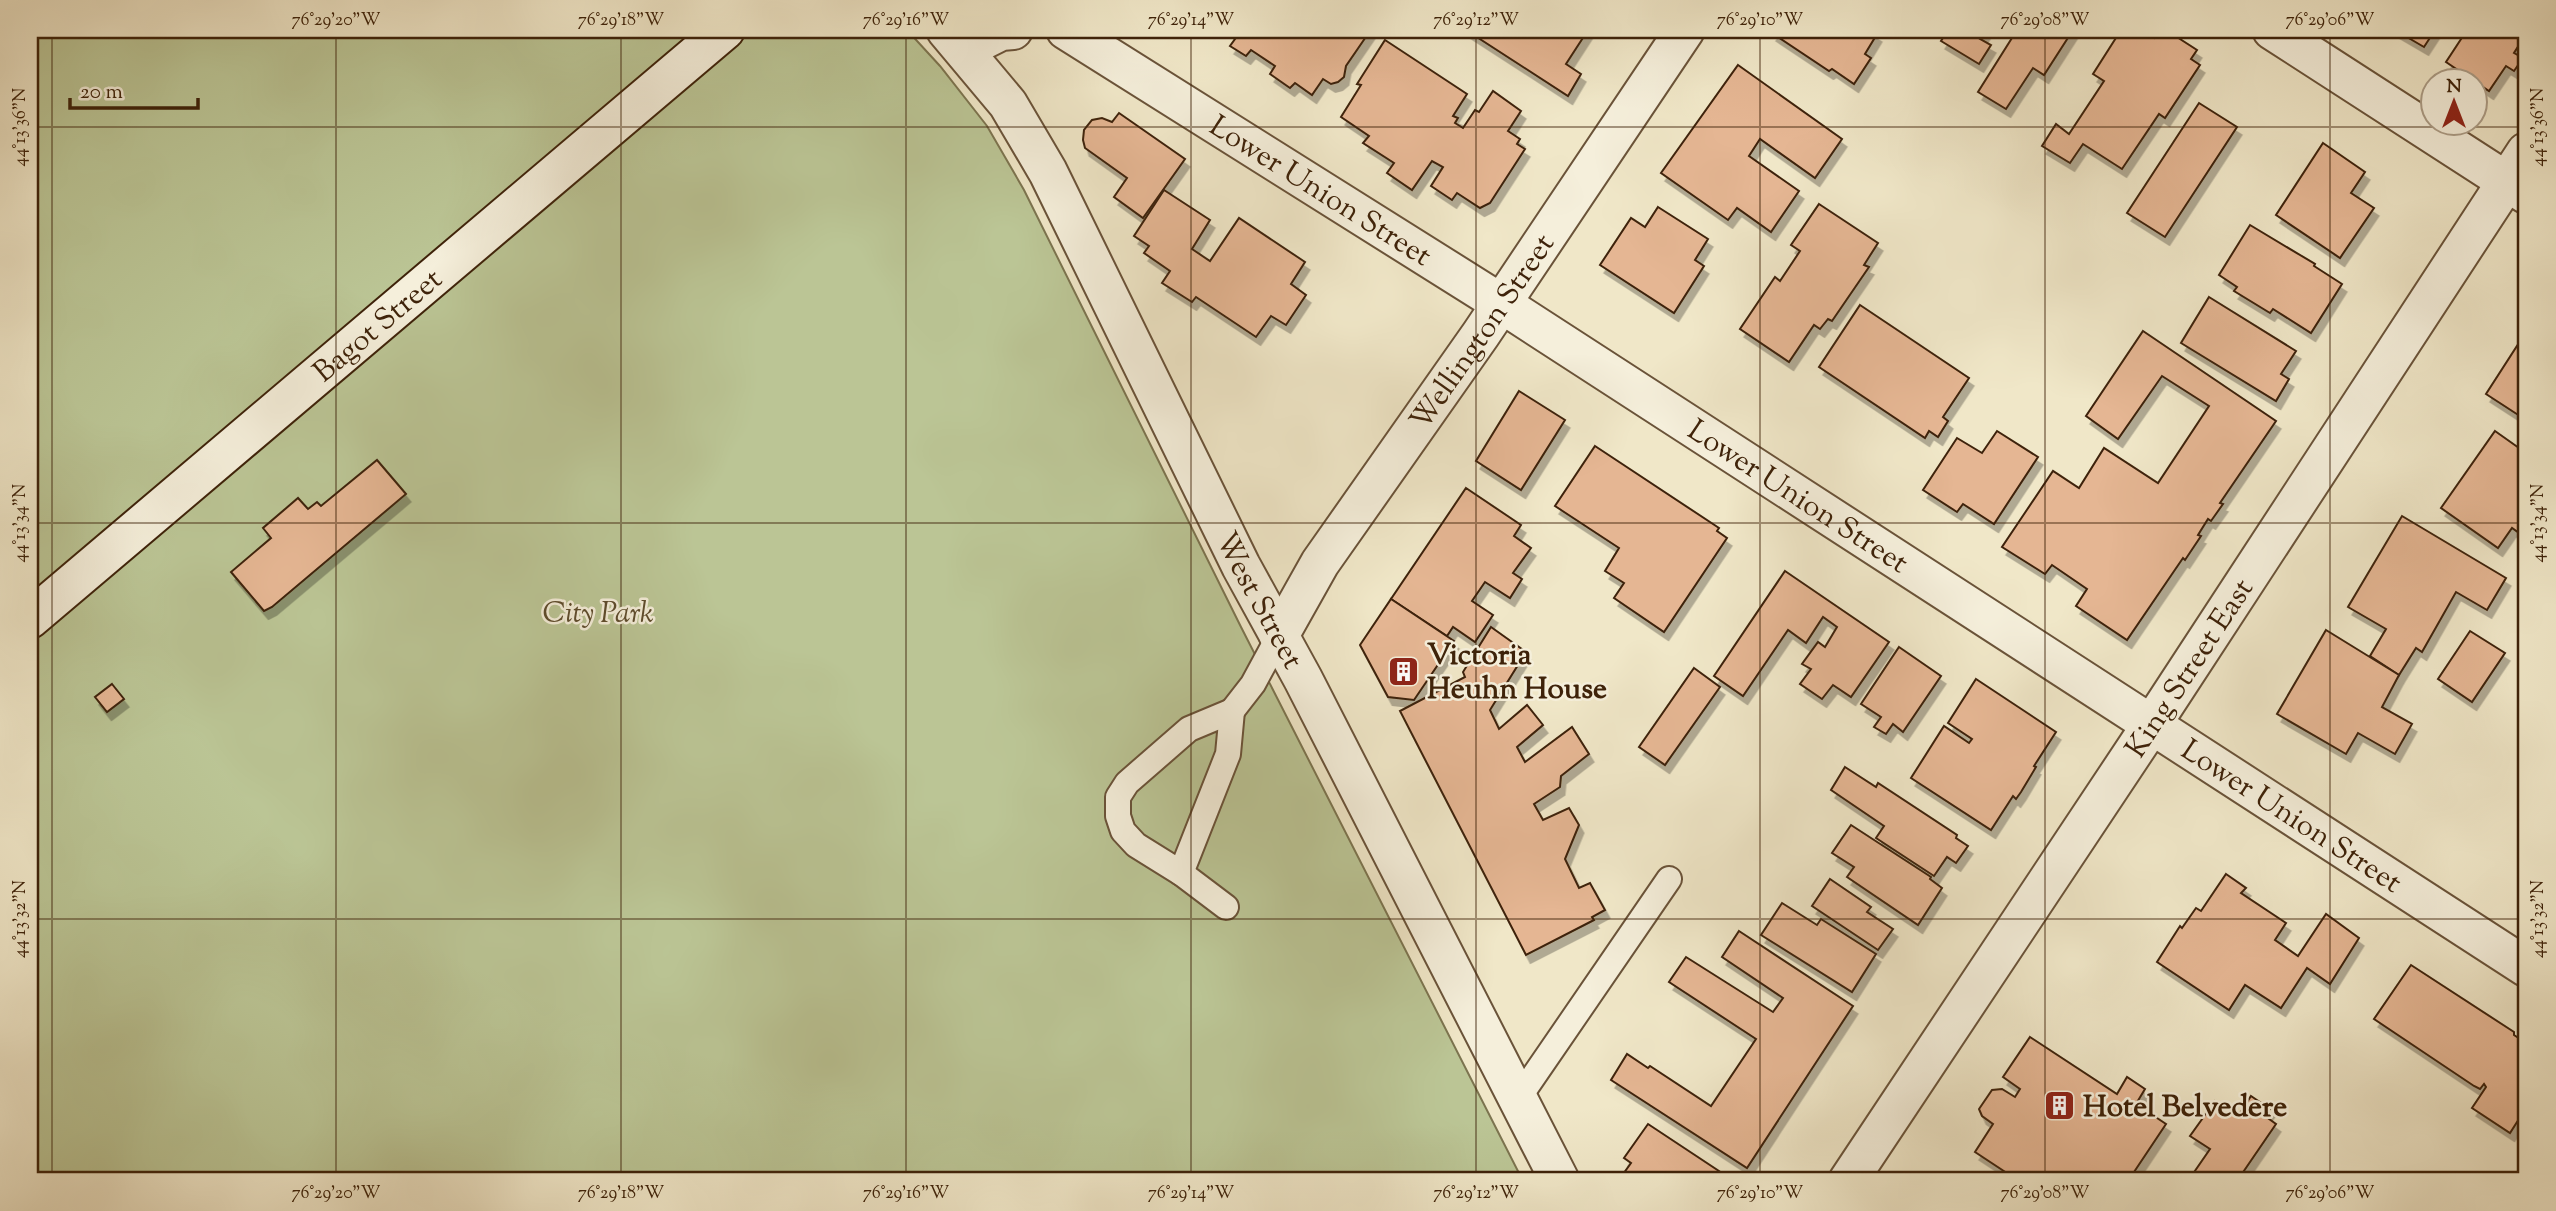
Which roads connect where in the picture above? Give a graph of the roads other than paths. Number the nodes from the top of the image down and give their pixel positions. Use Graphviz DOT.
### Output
graph roads {
  1 [pos="725,30"];
  2 [pos="1013,30"];
  3 [pos="1066,30"];
  4 [pos="1685,30"];
  5 [pos="2272,30"];
  6 [pos="956,40"];
  7 [pos="2520,176"];
  8 [pos="1502,304"];
  9 [pos="30,620"];
  10 [pos="1279,636"];
  11 [pos="1232,711"];
  12 [pos="2152,724"];
  13 [pos="1181,873"];
  14 [pos="1669,879"];
  15 [pos="1226,907"];
  16 [pos="2526,967"];
  17 [pos="1518,1099"];
  18 [pos="1560,1181"];
  19 [pos="1847,1181"];
  1 -- 9 [label="street, Bagot Street"];
  2 -- 6 [label="street"];
  3 -- 8 [label="street, Lower Union Street"];
  4 -- 8 [label="street, Wellington Street"];
  5 -- 7 [label="street"];
  6 -- 10 [label="street, West Street"];
  7 -- 12 [label="street, King Street East"];
  8 -- 10 [label="street, Wellington Street"];
  8 -- 12 [label="street, Lower Union Street"];
  10 -- 11 [label="lane"];
  10 -- 17 [label="street, West Street"];
  11 -- 13 [label="lane"];
  11 -- 13 [label="lane"];
  12 -- 16 [label="street, Lower Union Street"];
  12 -- 19 [label="street, King Street East"];
  13 -- 15 [label="lane"];
  14 -- 17 [label="lane"];
  17 -- 18 [label="street, West Street"];
}
